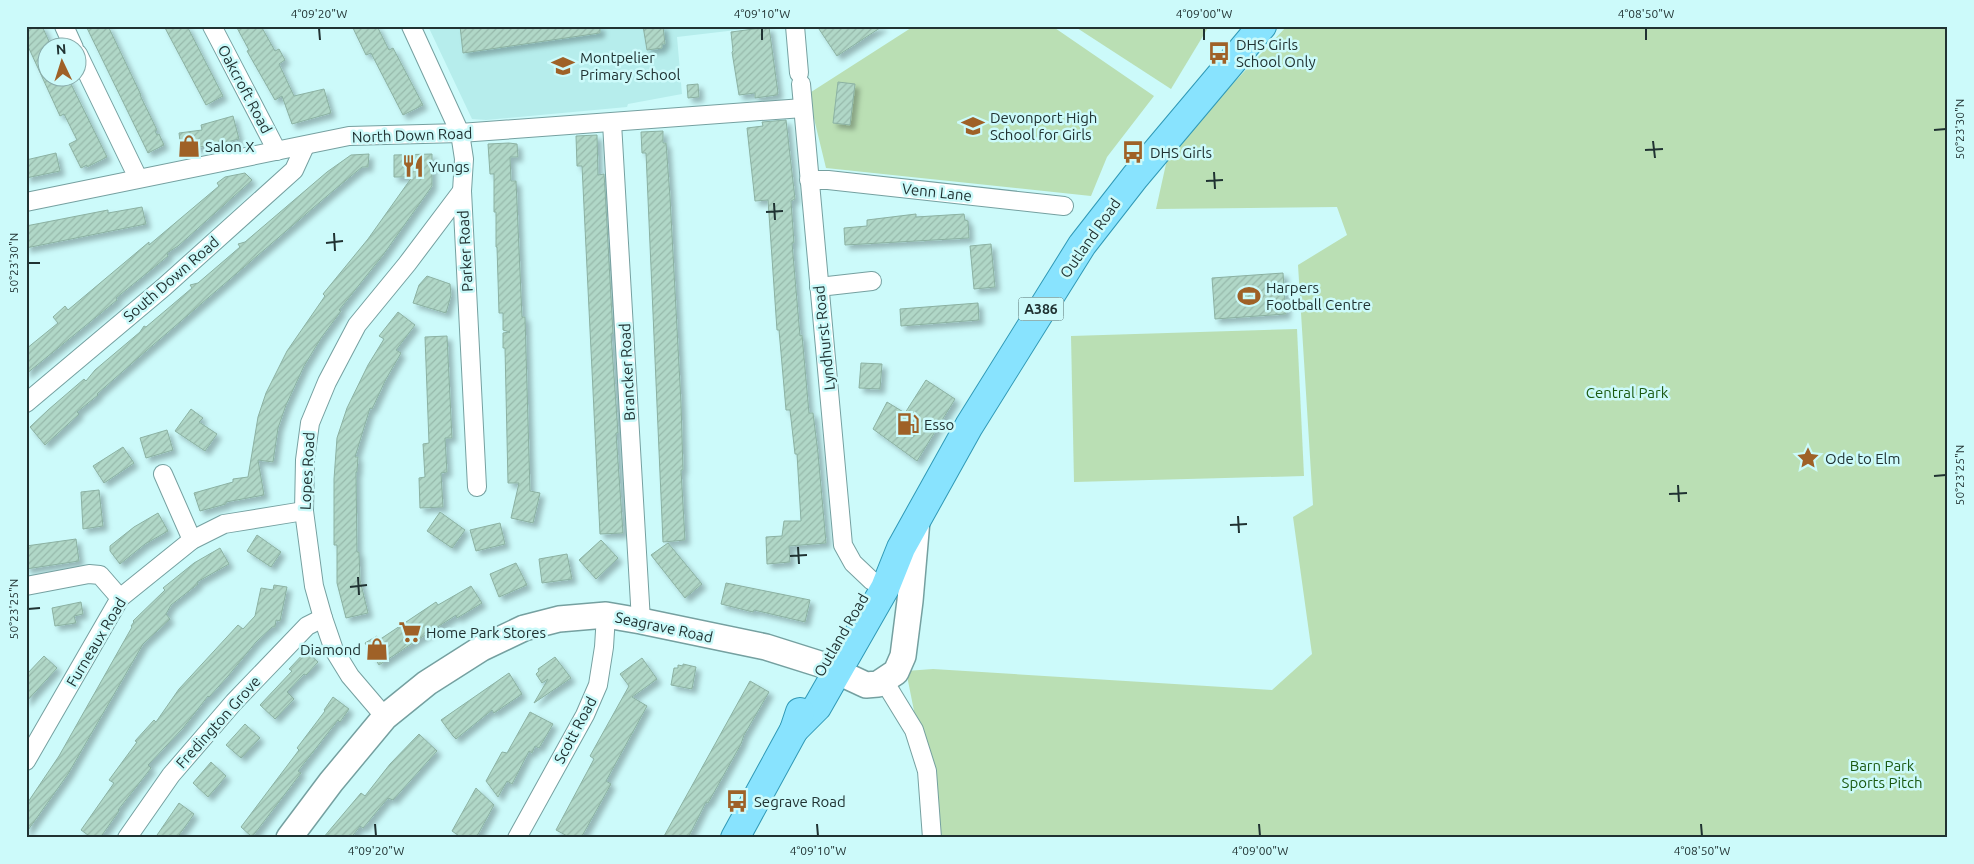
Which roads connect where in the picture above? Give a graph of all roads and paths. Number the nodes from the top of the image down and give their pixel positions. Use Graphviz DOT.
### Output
graph roads {
  1 [pos="64,26"];
  2 [pos="212,26"];
  3 [pos="411,26"];
  4 [pos="795,26"];
  5 [pos="1262,26"];
  6 [pos="69,38"];
  7 [pos="88,75"];
  8 [pos="803,108"];
  9 [pos="612,123"];
  10 [pos="460,133"];
  11 [pos="305,146"];
  12 [pos="278,151"];
  13 [pos="138,178"];
  14 [pos="808,180"];
  15 [pos="462,191"];
  16 [pos="26,202"];
  17 [pos="1064,206"];
  18 [pos="872,281"];
  19 [pos="819,288"];
  20 [pos="26,403"];
  21 [pos="163,474"];
  22 [pos="478,487"];
  23 [pos="304,511"];
  24 [pos="917,520"];
  25 [pos="192,540"];
  26 [pos="901,548"];
  27 [pos="872,581"];
  28 [pos="26,586"];
  29 [pos="120,598"];
  30 [pos="606,615"];
  31 [pos="323,618"];
  32 [pos="641,621"];
  33 [pos="830,668"];
  34 [pos="884,681"];
  35 [pos="385,717"];
  36 [pos="26,761"];
  37 [pos="127,838"];
  38 [pos="289,838"];
  39 [pos="517,838"];
  40 [pos="735,838"];
  41 [pos="932,838"];
  1 -- 6 [label="street"];
  2 -- 12 [label="street, Oakcroft Road"];
  3 -- 10 [label="street, Parker Road"];
  4 -- 8 [label="street, Lyndhurst Road"];
  5 -- 24 [label="main road, Outland Road / A386"];
  7 -- 13 [label="street"];
  8 -- 9 [label="street, North Down Road"];
  8 -- 14 [label="street, Lyndhurst Road"];
  9 -- 10 [label="street, North Down Road"];
  9 -- 32 [label="street, Brancker Road"];
  10 -- 11 [label="street, North Down Road"];
  10 -- 15 [label="street, Parker Road"];
  11 -- 12 [label="street, North Down Road"];
  11 -- 20 [label="street, South Down Road"];
  12 -- 13 [label="street, North Down Road"];
  13 -- 16 [label="street, North Down Road"];
  14 -- 17 [label="street, Venn Lane"];
  14 -- 19 [label="street, Lyndhurst Road"];
  15 -- 22 [label="street, Parker Road"];
  15 -- 23 [label="street, Lopes Road"];
  18 -- 19 [label="street"];
  19 -- 27 [label="street, Lyndhurst Road"];
  21 -- 25 [label="street"];
  23 -- 25 [label="street, Furneaux Road"];
  23 -- 31 [label="street, Lopes Road"];
  24 -- 26 [label="main road, Outland Road / A386"];
  24 -- 34 [label="street"];
  25 -- 29 [label="street, Furneaux Road"];
  26 -- 27 [label="main road, Outland Road / A386"];
  26 -- 33 [label="main road, Outland Road"];
  27 -- 33 [label="main road, Outland Road / A386"];
  28 -- 29 [label="street"];
  29 -- 36 [label="street, Furneaux Road"];
  30 -- 32 [label="street, Seagrave Road"];
  30 -- 35 [label="street, Seagrave Road"];
  30 -- 39 [label="street, Scott Road"];
  31 -- 35 [label="street, Lopes Road"];
  31 -- 37 [label="street, Fredington Grove"];
  32 -- 33 [label="street, Seagrave Road"];
  33 -- 34 [label="street, Seagrave Road"];
  33 -- 40 [label="main road, Outland Road / A386"];
  34 -- 41 [label="street"];
  35 -- 38 [label="street, Seagrave Road"];
}
